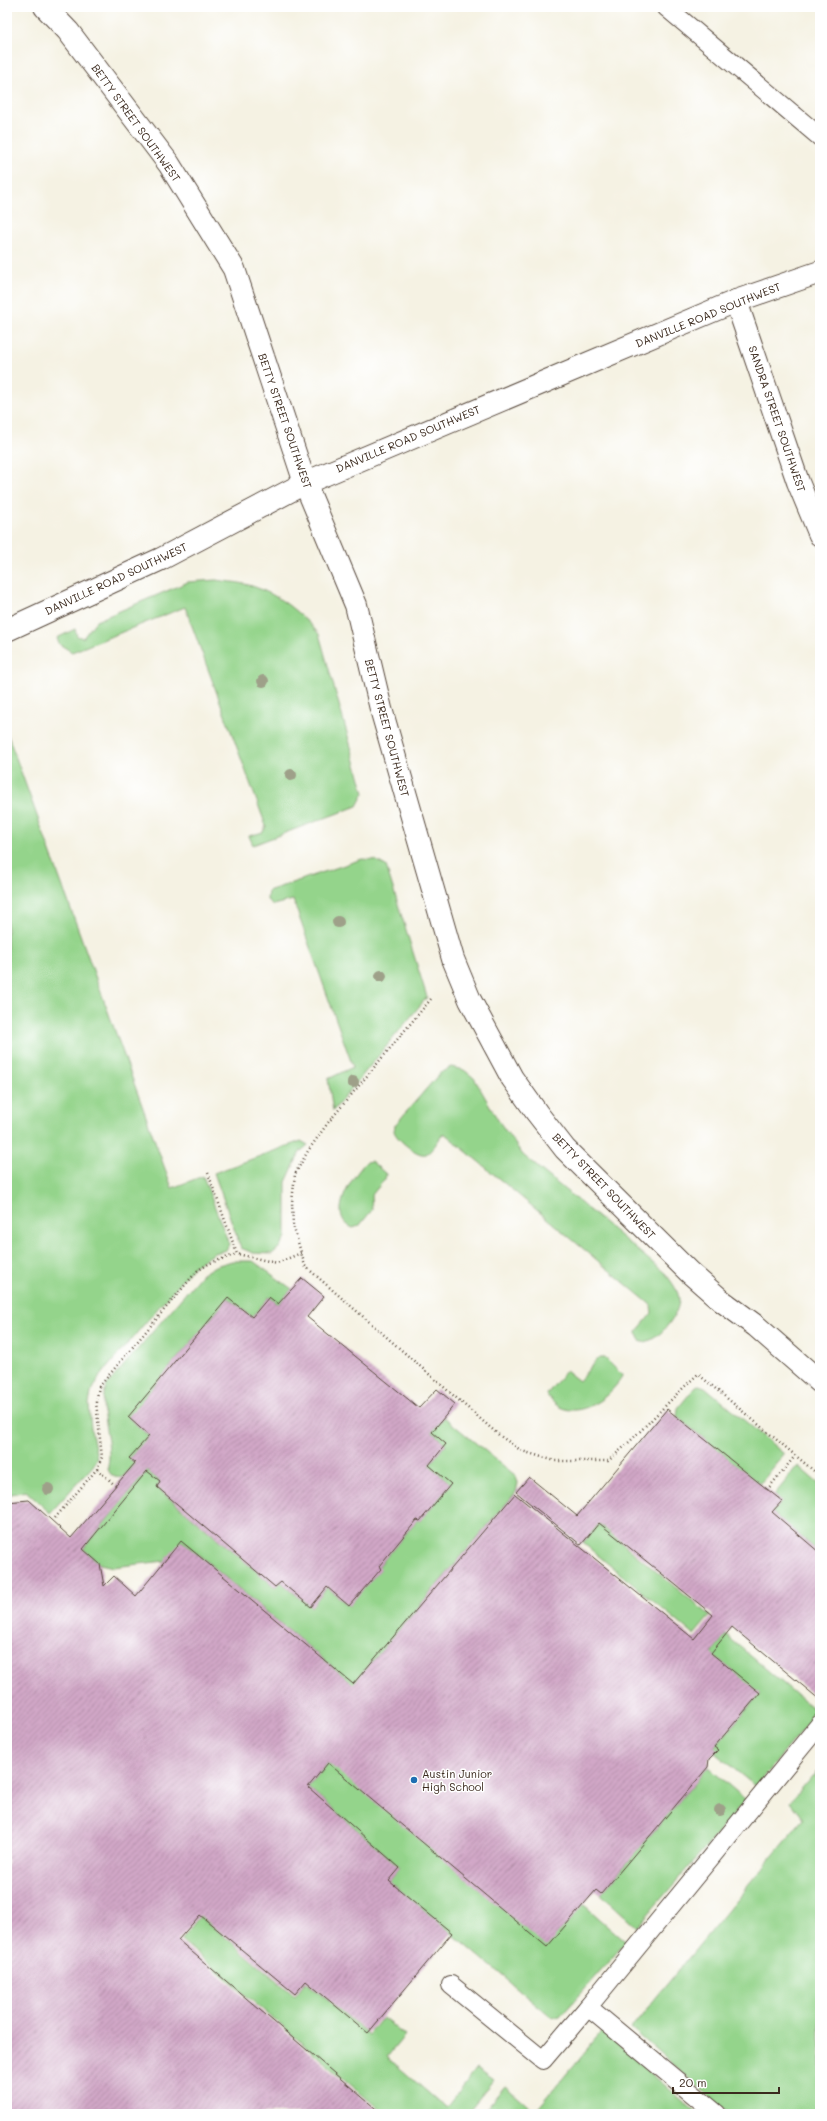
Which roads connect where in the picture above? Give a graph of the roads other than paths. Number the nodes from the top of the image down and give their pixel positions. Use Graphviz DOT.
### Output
graph roads {
  1 [pos="45,7"];
  2 [pos="666,7"];
  3 [pos="820,137"];
  4 [pos="820,272"];
  5 [pos="736,301"];
  6 [pos="305,483"];
  7 [pos="820,535"];
  8 [pos="7,630"];
  9 [pos="820,1382"];
  10 [pos="820,1724"];
  11 [pos="451,1985"];
  12 [pos="588,2007"];
  13 [pos="717,2114"];
  1 -- 6 [label="street, BETTY STREET SOUTHWEST"];
  2 -- 3 [label="lane"];
  4 -- 5 [label="street, DANVILLE ROAD SOUTHWEST"];
  5 -- 6 [label="street, DANVILLE ROAD SOUTHWEST"];
  5 -- 7 [label="street, SANDRA STREET SOUTHWEST"];
  6 -- 8 [label="street, DANVILLE ROAD SOUTHWEST"];
  6 -- 9 [label="street, BETTY STREET SOUTHWEST"];
  10 -- 12 [label="lane"];
  11 -- 12 [label="lane"];
  12 -- 13 [label="lane"];
}
